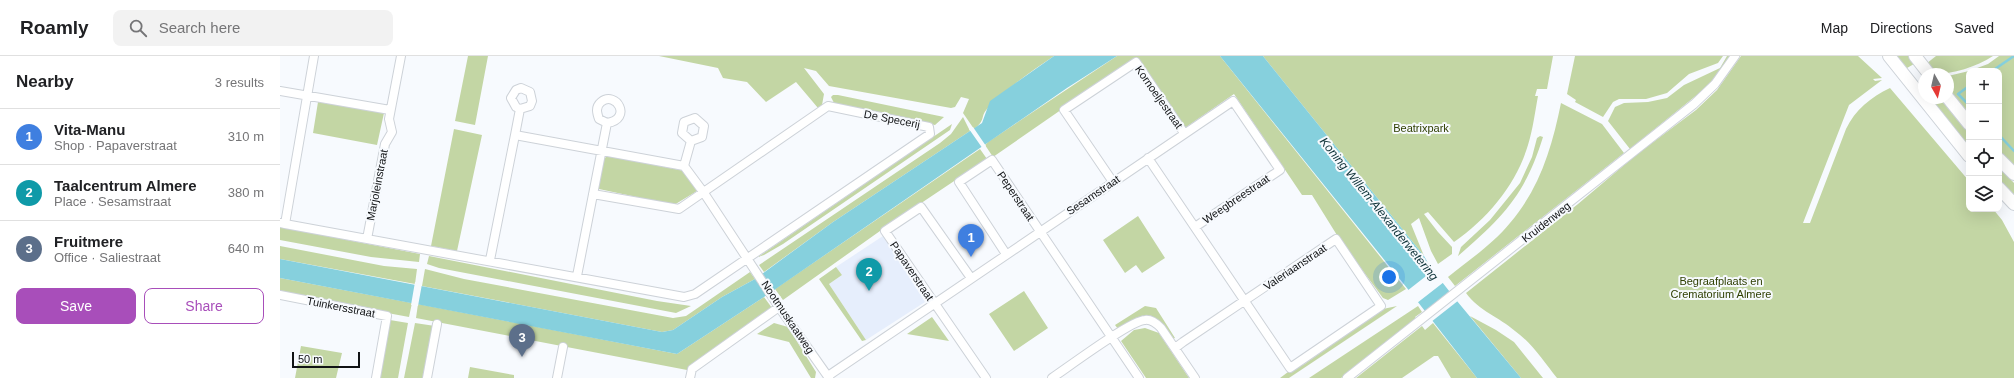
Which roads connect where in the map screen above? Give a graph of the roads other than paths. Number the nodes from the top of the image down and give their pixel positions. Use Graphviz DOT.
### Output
graph roads {
  1 [pos="314,56"];
  2 [pos="401,56"];
  3 [pos="1735,56"];
  4 [pos="1915,56"];
  5 [pos="1892,60"];
  6 [pos="1924,68"];
  7 [pos="280,91"];
  8 [pos="306,96"];
  9 [pos="1953,104"];
  10 [pos="520,109"];
  11 [pos="390,110"];
  12 [pos="1966,120"];
  13 [pos="607,123"];
  14 [pos="1184,133"];
  15 [pos="515,135"];
  16 [pos="691,141"];
  17 [pos="601,151"];
  18 [pos="1966,152"];
  19 [pos="1148,158"];
  20 [pos="2002,162"];
  21 [pos="684,166"];
  22 [pos="2014,174"];
  23 [pos="1113,182"];
  24 [pos="2002,191"];
  25 [pos="704,193"];
  26 [pos="593,194"];
  27 [pos="2014,204"];
  28 [pos="282,223"];
  29 [pos="1195,227"];
  30 [pos="1040,231"];
  31 [pos="367,239"];
  32 [pos="1006,254"];
  33 [pos="748,258"];
  34 [pos="490,260"];
  35 [pos="577,276"];
  36 [pos="970,278"];
  37 [pos="280,295"];
  38 [pos="1245,301"];
  39 [pos="934,303"];
  40 [pos="779,307"];
  41 [pos="437,324"];
  42 [pos="1111,337"];
  43 [pos="563,347"];
  44 [pos="1174,348"];
  45 [pos="828,377"];
  46 [pos="376,378"];
  47 [pos="427,378"];
  48 [pos="557,378"];
  49 [pos="690,378"];
  50 [pos="986,378"];
  51 [pos="1052,378"];
  52 [pos="1139,378"];
  53 [pos="1195,378"];
  54 [pos="1347,378"];
  1 -- 8 [label="street"];
  2 -- 11 [label="street, Marjoleinstraat"];
  3 -- 54 [label="street, Kruidenweg"];
  4 -- 6 [label="main road"];
  5 -- 18 [label="main road"];
  7 -- 8 [label="street"];
  8 -- 11 [label="street"];
  8 -- 28 [label="street"];
  9 -- 12 [label="main road"];
  10 -- 15 [label="street"];
  11 -- 31 [label="street, Marjoleinstraat"];
  13 -- 17 [label="street"];
  14 -- 19 [label="street, Sesamstraat"];
  14 -- 23 [label="street, Kornoeljestraat"];
  14 -- 29 [label="street, Weegbreestraat"];
  15 -- 17 [label="street"];
  15 -- 34 [label="street"];
  16 -- 21 [label="street"];
  17 -- 21 [label="street"];
  17 -- 26 [label="street"];
  19 -- 23 [label="street, Sesamstraat"];
  19 -- 29 [label="street"];
  20 -- 22 [label="main road"];
  21 -- 25 [label="street"];
  23 -- 30 [label="street, Sesamstraat"];
  24 -- 27 [label="main road"];
  25 -- 26 [label="street, De Specerij"];
  25 -- 33 [label="street"];
  25 -- 33 [label="street, De Specerij"];
  26 -- 35 [label="street"];
  28 -- 31 [label="street"];
  29 -- 38 [label="street"];
  30 -- 32 [label="street, Sesamstraat"];
  30 -- 32 [label="street, Peperstraat"];
  30 -- 42 [label="street, Peperstraat"];
  31 -- 34 [label="street, De Specerij"];
  32 -- 36 [label="street, Sesamstraat"];
  33 -- 35 [label="street, De Specerij"];
  33 -- 40 [label="street, Nootmuskaatweg"];
  34 -- 35 [label="street, De Specerij"];
  36 -- 39 [label="street, Sesamstraat"];
  36 -- 39 [label="street, Papaverstraat"];
  37 -- 46 [label="street, Tuinkersstraat"];
  38 -- 38 [label="street, Valeriaanstraat"];
  38 -- 44 [label="street, Valeriaanstraat"];
  39 -- 45 [label="street, Sesamstraat"];
  39 -- 50 [label="street, Papaverstraat"];
  40 -- 45 [label="street, Nootmuskaatweg"];
  40 -- 49 [label="street"];
  41 -- 47 [label="street"];
  42 -- 44 [label="street"];
  42 -- 51 [label="street"];
  42 -- 52 [label="street, Peperstraat"];
  43 -- 48 [label="street"];
  44 -- 53 [label="street"];
}
